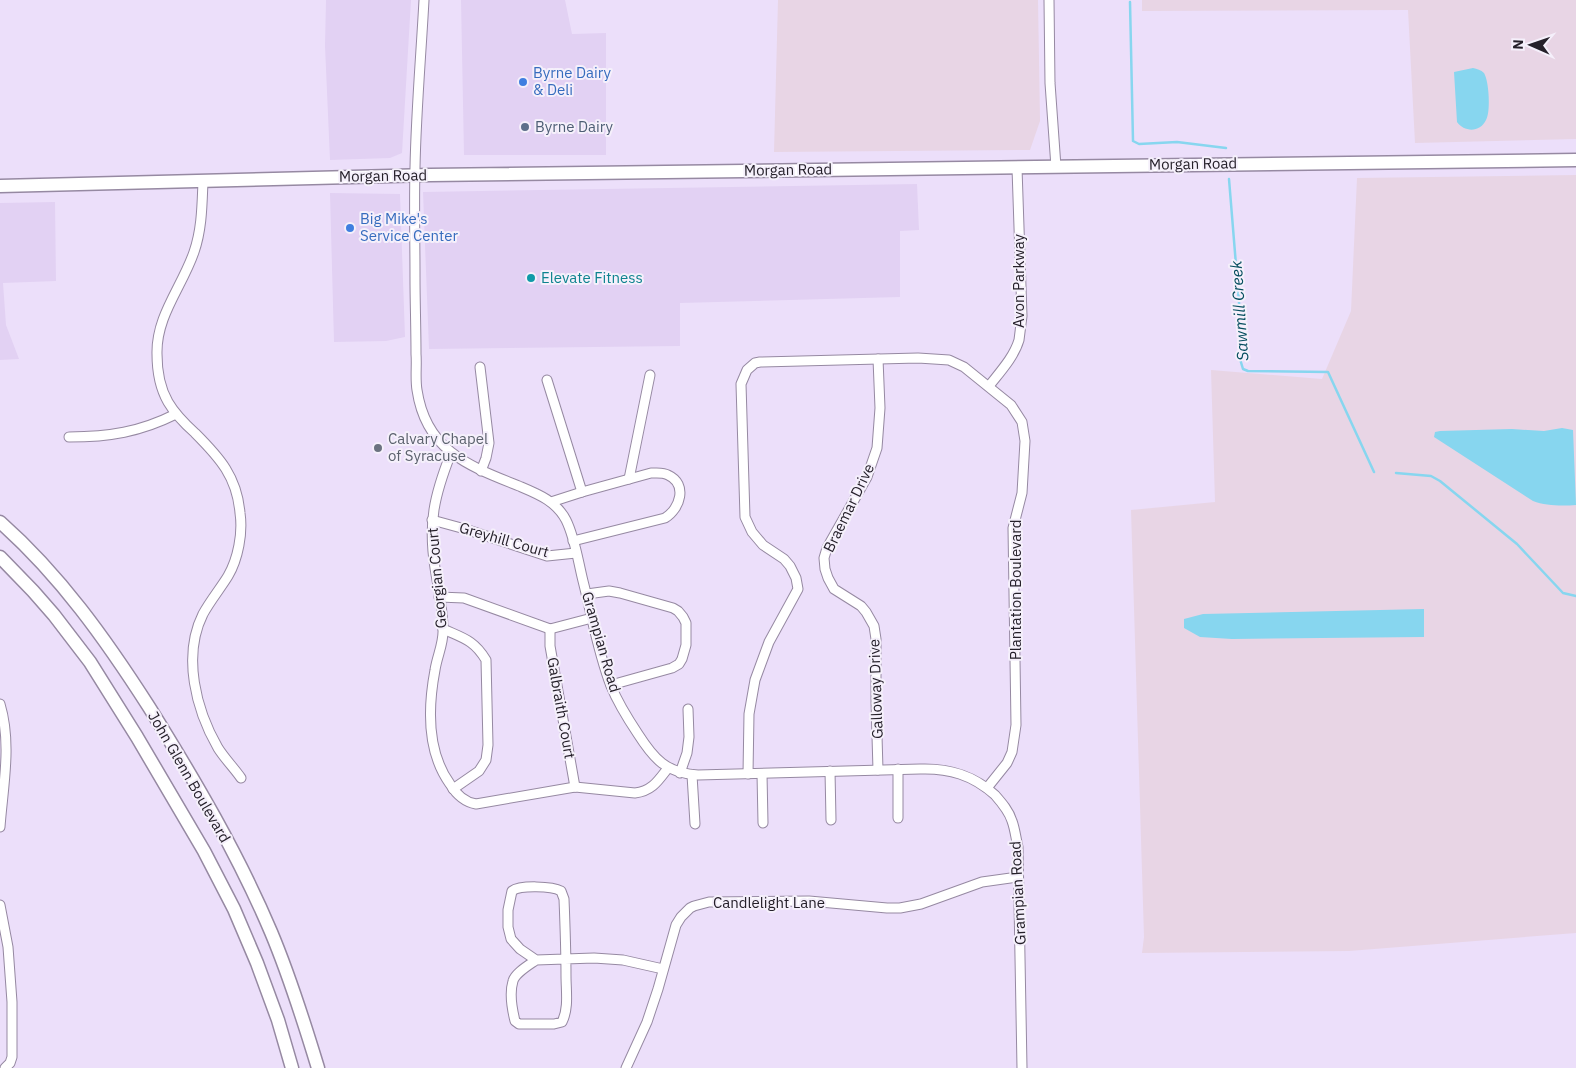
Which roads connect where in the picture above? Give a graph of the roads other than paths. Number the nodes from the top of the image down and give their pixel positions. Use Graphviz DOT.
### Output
graph roads {
  1 [pos="424,0"];
  2 [pos="1049,0"];
  3 [pos="1576,160"];
  4 [pos="1056,167"];
  5 [pos="1017,168"];
  6 [pos="415,176"];
  7 [pos="203,181"];
  8 [pos="0,186"];
  9 [pos="878,359"];
  10 [pos="480,367"];
  11 [pos="650,375"];
  12 [pos="547,380"];
  13 [pos="989,386"];
  14 [pos="176,414"];
  15 [pos="69,437"];
  16 [pos="451,453"];
  17 [pos="481,471"];
  18 [pos="629,479"];
  19 [pos="582,492"];
  20 [pos="551,502"];
  21 [pos="432,520"];
  22 [pos="0,522"];
  23 [pos="573,541"];
  24 [pos="576,553"];
  25 [pos="0,557"];
  26 [pos="825,568"];
  27 [pos="587,594"];
  28 [pos="439,597"];
  29 [pos="592,618"];
  30 [pos="444,629"];
  31 [pos="550,629"];
  32 [pos="611,685"];
  33 [pos="0,704"];
  34 [pos="688,709"];
  35 [pos="668,768"];
  36 [pos="878,770"];
  37 [pos="898,770"];
  38 [pos="830,771"];
  39 [pos="680,772"];
  40 [pos="748,774"];
  41 [pos="762,774"];
  42 [pos="692,775"];
  43 [pos="241,778"];
  44 [pos="575,787"];
  45 [pos="987,788"];
  46 [pos="453,789"];
  47 [pos="898,818"];
  48 [pos="831,820"];
  49 [pos="763,823"];
  50 [pos="695,824"];
  51 [pos="0,826"];
  52 [pos="1018,877"];
  53 [pos="0,904"];
  54 [pos="566,959"];
  55 [pos="536,960"];
  56 [pos="663,969"];
  57 [pos="5,1068"];
  58 [pos="292,1068"];
  59 [pos="318,1068"];
  60 [pos="626,1068"];
  61 [pos="1022,1068"];
  1 -- 6 [label="street, Grampian Road"];
  2 -- 4 [label="street"];
  3 -- 4 [label="street, Morgan Road"];
  4 -- 5 [label="street, Morgan Road"];
  5 -- 6 [label="street, Morgan Road"];
  5 -- 13 [label="street, Avon Parkway"];
  6 -- 7 [label="street, Morgan Road"];
  6 -- 16 [label="street, Grampian Road"];
  7 -- 8 [label="street, Morgan Road"];
  7 -- 14 [label="street"];
  9 -- 13 [label="street, Plantation Boulevard"];
  9 -- 26 [label="street, Braemar Drive"];
  9 -- 40 [label="street, Plantation Boulevard"];
  10 -- 17 [label="street"];
  11 -- 18 [label="street"];
  12 -- 19 [label="street"];
  13 -- 45 [label="street, Plantation Boulevard"];
  14 -- 15 [label="street"];
  14 -- 43 [label="street"];
  16 -- 17 [label="street, Grampian Road"];
  16 -- 21 [label="street, Georgian Court"];
  17 -- 20 [label="street, Grampian Road"];
  18 -- 19 [label="street"];
  18 -- 23 [label="street"];
  19 -- 20 [label="street"];
  20 -- 23 [label="street, Grampian Road"];
  21 -- 24 [label="street, Greyhill Court"];
  21 -- 28 [label="street, Georgian Court"];
  22 -- 59 [label="street, John Glenn Boulevard"];
  23 -- 24 [label="street, Grampian Road"];
  24 -- 27 [label="street, Grampian Road"];
  25 -- 58 [label="street, John Glenn Boulevard"];
  26 -- 36 [label="street, Galloway Drive"];
  27 -- 29 [label="street, Grampian Road"];
  27 -- 32 [label="street"];
  28 -- 30 [label="street, Georgian Court"];
  28 -- 31 [label="street"];
  29 -- 31 [label="street"];
  29 -- 32 [label="street, Grampian Road"];
  30 -- 46 [label="street, Georgian Court"];
  30 -- 46 [label="street"];
  31 -- 44 [label="street, Galbraith Court"];
  32 -- 35 [label="street, Grampian Road"];
  33 -- 51 [label="street"];
  34 -- 39 [label="street"];
  35 -- 39 [label="street, Grampian Road"];
  35 -- 44 [label="street"];
  36 -- 37 [label="street, Grampian Road"];
  36 -- 38 [label="street, Grampian Road"];
  37 -- 45 [label="street, Grampian Road"];
  37 -- 47 [label="street"];
  38 -- 41 [label="street, Grampian Road"];
  38 -- 48 [label="street"];
  39 -- 42 [label="street, Grampian Road"];
  40 -- 41 [label="street, Grampian Road"];
  40 -- 42 [label="street, Grampian Road"];
  41 -- 49 [label="street"];
  42 -- 50 [label="street"];
  44 -- 46 [label="street"];
  45 -- 52 [label="street, Grampian Road"];
  52 -- 56 [label="street, Candlelight Lane"];
  52 -- 61 [label="street, Grampian Road"];
  53 -- 57 [label="street"];
  54 -- 55 [label="street"];
  54 -- 55 [label="street"];
  54 -- 55 [label="street"];
  54 -- 56 [label="street"];
  56 -- 60 [label="street, Candlelight Lane"];
}
